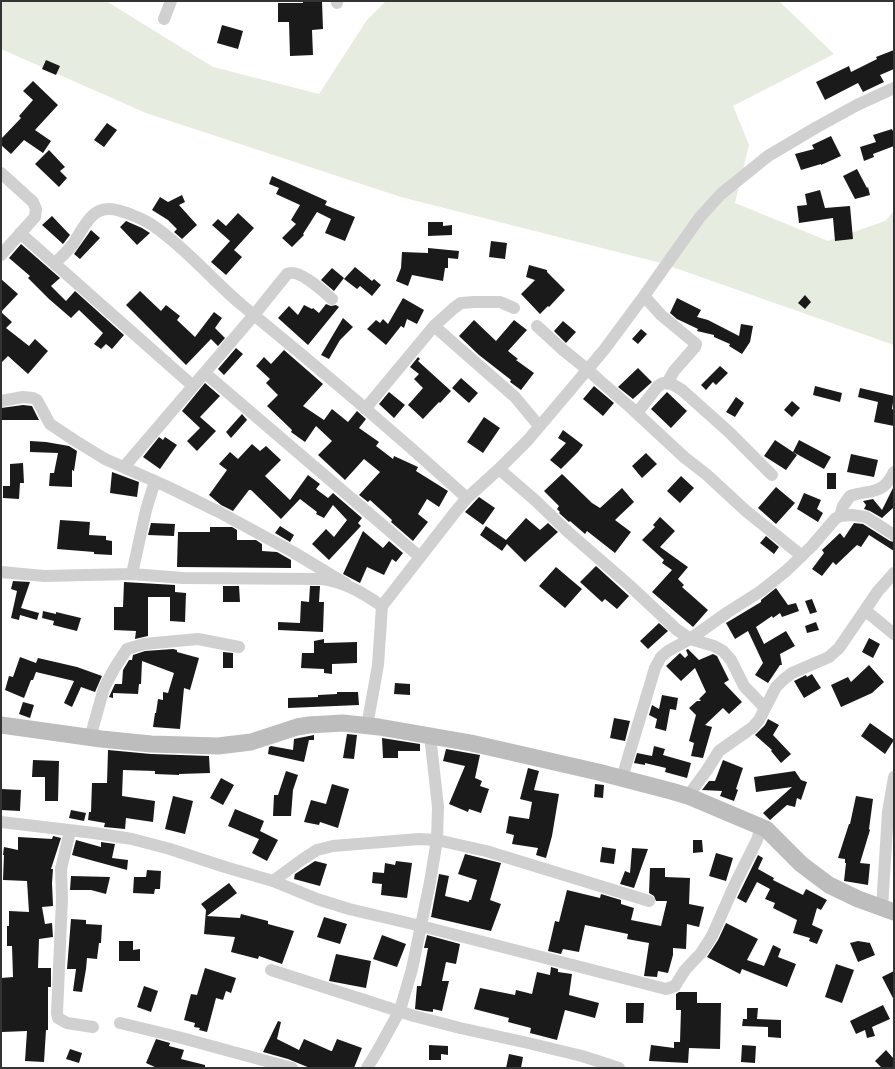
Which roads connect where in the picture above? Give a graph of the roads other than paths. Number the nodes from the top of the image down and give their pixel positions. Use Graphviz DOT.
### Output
graph roads {
  1 [pos="171,1"];
  2 [pos="164,19"];
  3 [pos="894,88"];
  4 [pos="1,173"];
  5 [pos="20,233"];
  6 [pos="1,255"];
  7 [pos="55,263"];
  8 [pos="644,296"];
  9 [pos="332,299"];
  10 [pos="514,308"];
  11 [pos="254,315"];
  12 [pos="434,326"];
  13 [pos="537,326"];
  14 [pos="588,370"];
  15 [pos="205,372"];
  16 [pos="667,383"];
  17 [pos="193,386"];
  18 [pos="1,401"];
  19 [pos="365,409"];
  20 [pos="637,413"];
  21 [pos="539,426"];
  22 [pos="124,467"];
  23 [pos="499,469"];
  24 [pos="894,472"];
  25 [pos="772,475"];
  26 [pos="155,481"];
  27 [pos="467,498"];
  28 [pos="840,516"];
  29 [pos="894,535"];
  30 [pos="802,556"];
  31 [pos="420,557"];
  32 [pos="1,572"];
  33 [pos="894,573"];
  34 [pos="132,574"];
  35 [pos="346,584"];
  36 [pos="382,606"];
  37 [pos="866,611"];
  38 [pos="894,634"];
  39 [pos="690,640"];
  40 [pos="239,648"];
  41 [pos="765,708"];
  42 [pos="1,725"];
  43 [pos="368,726"];
  44 [pos="430,735"];
  45 [pos="90,738"];
  46 [pos="894,777"];
  47 [pos="622,778"];
  48 [pos="688,796"];
  49 [pos="1,822"];
  50 [pos="761,827"];
  51 [pos="70,831"];
  52 [pos="437,840"];
  53 [pos="273,881"];
  54 [pos="648,901"];
  55 [pos="888,910"];
  56 [pos="421,926"];
  57 [pos="272,970"];
  58 [pos="400,1010"];
  59 [pos="120,1024"];
  60 [pos="93,1027"];
  61 [pos="292,1068"];
  62 [pos="367,1068"];
  63 [pos="619,1068"];
  1 -- 2 [label="street"];
  3 -- 8 [label="street"];
  4 -- 5 [label="street"];
  5 -- 6 [label="street"];
  5 -- 7 [label="street"];
  7 -- 11 [label="street"];
  7 -- 17 [label="street"];
  8 -- 14 [label="street"];
  8 -- 16 [label="street"];
  9 -- 11 [label="street"];
  10 -- 12 [label="street"];
  11 -- 15 [label="street"];
  11 -- 19 [label="street"];
  12 -- 19 [label="street"];
  12 -- 21 [label="street"];
  13 -- 14 [label="street"];
  14 -- 20 [label="street"];
  14 -- 21 [label="street"];
  15 -- 17 [label="street"];
  15 -- 31 [label="street"];
  16 -- 20 [label="street"];
  16 -- 25 [label="street"];
  17 -- 22 [label="street"];
  18 -- 22 [label="street"];
  19 -- 27 [label="street"];
  20 -- 30 [label="street"];
  21 -- 23 [label="street"];
  22 -- 26 [label="street"];
  23 -- 27 [label="street"];
  23 -- 39 [label="street"];
  24 -- 28 [label="street"];
  26 -- 34 [label="street"];
  26 -- 35 [label="street"];
  27 -- 31 [label="street"];
  28 -- 29 [label="street"];
  28 -- 30 [label="street"];
  30 -- 39 [label="street"];
  31 -- 36 [label="street"];
  32 -- 34 [label="street"];
  33 -- 37 [label="street"];
  34 -- 35 [label="street"];
  35 -- 36 [label="street"];
  36 -- 43 [label="street"];
  37 -- 38 [label="street"];
  37 -- 41 [label="street"];
  39 -- 41 [label="street"];
  39 -- 47 [label="street"];
  40 -- 45 [label="street"];
  41 -- 48 [label="street"];
  42 -- 45 [label="street"];
  43 -- 44 [label="street"];
  43 -- 45 [label="street"];
  44 -- 47 [label="street"];
  44 -- 52 [label="street"];
  46 -- 55 [label="street"];
  47 -- 48 [label="street"];
  48 -- 50 [label="street"];
  49 -- 51 [label="street"];
  50 -- 55 [label="street"];
  50 -- 56 [label="street"];
  51 -- 53 [label="street"];
  51 -- 60 [label="street"];
  52 -- 53 [label="street"];
  52 -- 54 [label="street"];
  52 -- 56 [label="street"];
  53 -- 56 [label="street"];
  56 -- 58 [label="street"];
  57 -- 58 [label="street"];
  58 -- 62 [label="street"];
  58 -- 63 [label="street"];
  59 -- 61 [label="street"];
}
